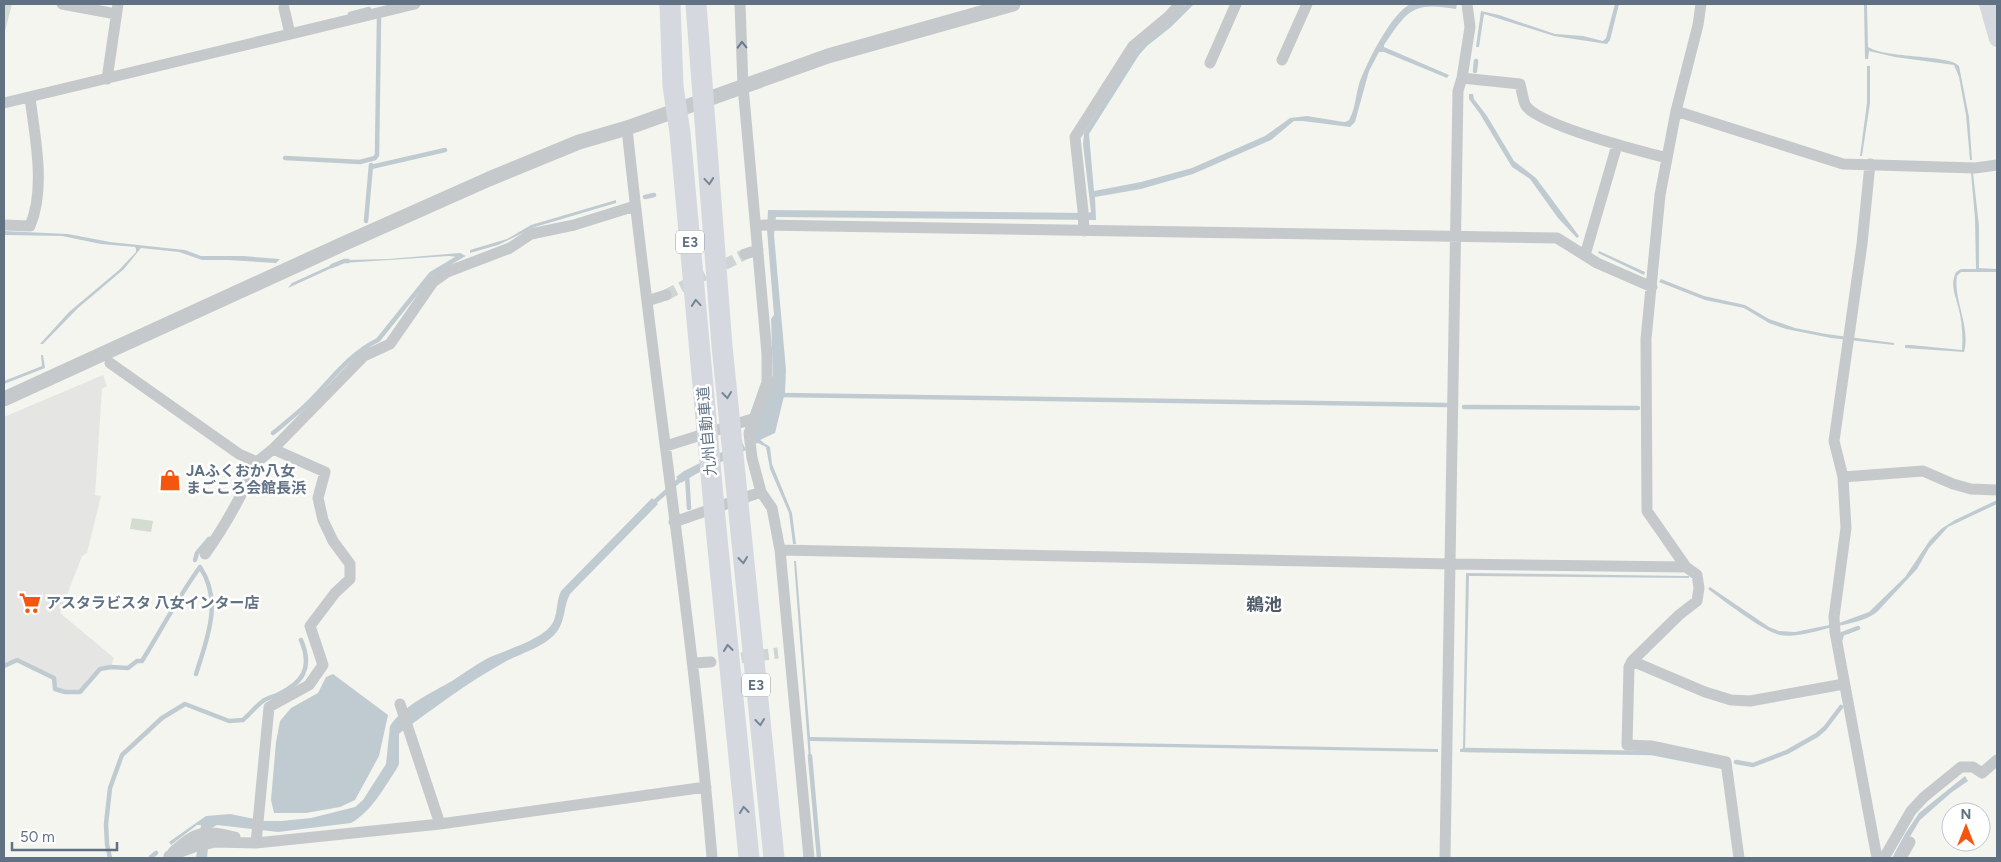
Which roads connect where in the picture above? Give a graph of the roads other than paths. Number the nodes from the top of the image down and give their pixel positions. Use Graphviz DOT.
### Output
graph roads {
  1 [pos="62,4"];
  2 [pos="415,4"];
  3 [pos="663,4"];
  4 [pos="670,4"];
  5 [pos="696,4"];
  6 [pos="740,4"];
  7 [pos="1013,4"];
  8 [pos="1180,4"];
  9 [pos="1236,4"];
  10 [pos="1307,4"];
  11 [pos="1467,4"];
  12 [pos="1701,4"];
  13 [pos="1987,4"];
  14 [pos="284,8"];
  15 [pos="117,9"];
  16 [pos="290,34"];
  17 [pos="1997,39"];
  18 [pos="1282,60"];
  19 [pos="1210,63"];
  20 [pos="1462,78"];
  21 [pos="107,79"];
  22 [pos="673,86"];
  23 [pos="744,86"];
  24 [pos="30,98"];
  25 [pos="4,104"];
  26 [pos="1676,111"];
  27 [pos="627,128"];
  28 [pos="1617,145"];
  29 [pos="1667,158"];
  30 [pos="1870,164"];
  31 [pos="1997,165"];
  32 [pos="635,206"];
  33 [pos="4,225"];
  34 [pos="756,225"];
  35 [pos="1084,228"];
  36 [pos="1456,236"];
  37 [pos="758,250"];
  38 [pos="745,254"];
  39 [pos="1585,255"];
  40 [pos="1652,287"];
  41 [pos="666,295"];
  42 [pos="646,301"];
  43 [pos="110,362"];
  44 [pos="4,399"];
  45 [pos="752,419"];
  46 [pos="219,431"];
  47 [pos="666,446"];
  48 [pos="272,450"];
  49 [pos="257,462"];
  50 [pos="1843,477"];
  51 [pos="1997,490"];
  52 [pos="761,492"];
  53 [pos="674,522"];
  54 [pos="780,550"];
  55 [pos="205,554"];
  56 [pos="1451,564"];
  57 [pos="1686,567"];
  58 [pos="1632,661"];
  59 [pos="711,662"];
  60 [pos="693,663"];
  61 [pos="1844,684"];
  62 [pos="401,708"];
  63 [pos="1997,760"];
  64 [pos="706,787"];
  65 [pos="440,824"];
  66 [pos="257,837"];
  67 [pos="1910,842"];
  68 [pos="169,857"];
  69 [pos="712,858"];
  70 [pos="749,858"];
  71 [pos="774,858"];
  72 [pos="809,858"];
  73 [pos="1446,858"];
  74 [pos="1740,858"];
  75 [pos="1877,858"];
  76 [pos="1884,858"];
  77 [pos="1900,858"];
  1 -- 15 [label="street"];
  2 -- 16 [label="street"];
  3 -- 22 [label="highway"];
  4 -- 22 [label="highway, 九州自動車道 / E3"];
  5 -- 71 [label="highway, 九州自動車道 / E3, one-way"];
  23 -- 6 [label="street, one-way"];
  7 -- 23 [label="street"];
  8 -- 35 [label="street"];
  9 -- 19 [label="street"];
  10 -- 18 [label="street"];
  11 -- 20 [label="street"];
  12 -- 26 [label="street"];
  13 -- 17 [label="main road"];
  14 -- 16 [label="street"];
  15 -- 21 [label="street"];
  16 -- 21 [label="street"];
  20 -- 28 [label="street"];
  20 -- 36 [label="street"];
  21 -- 24 [label="street"];
  70 -- 22 [label="highway, 九州自動車道 / E3, one-way"];
  23 -- 27 [label="street"];
  23 -- 34 [label="street"];
  24 -- 25 [label="street"];
  24 -- 33 [label="street"];
  26 -- 29 [label="street"];
  26 -- 30 [label="street"];
  27 -- 32 [label="street"];
  27 -- 44 [label="street"];
  28 -- 29 [label="street"];
  28 -- 39 [label="street"];
  29 -- 40 [label="street"];
  30 -- 31 [label="street"];
  30 -- 50 [label="street"];
  32 -- 42 [label="street"];
  32 -- 48 [label="street"];
  34 -- 35 [label="street"];
  34 -- 37 [label="street"];
  35 -- 36 [label="street"];
  36 -- 39 [label="street"];
  36 -- 56 [label="street"];
  37 -- 38 [label="street"];
  37 -- 45 [label="street"];
  39 -- 40 [label="street"];
  40 -- 57 [label="street"];
  41 -- 42 [label="street"];
  42 -- 47 [label="street"];
  43 -- 49 [label="street"];
  45 -- 47 [label="street"];
  45 -- 52 [label="street"];
  46 -- 48 [label="street"];
  47 -- 53 [label="street"];
  48 -- 49 [label="street"];
  48 -- 66 [label="street"];
  49 -- 55 [label="street"];
  50 -- 51 [label="street"];
  50 -- 61 [label="street"];
  52 -- 53 [label="street"];
  52 -- 54 [label="street"];
  53 -- 60 [label="street"];
  54 -- 56 [label="street"];
  54 -- 72 [label="street"];
  56 -- 57 [label="street"];
  56 -- 73 [label="street"];
  57 -- 58 [label="street"];
  58 -- 61 [label="street"];
  58 -- 74 [label="street"];
  59 -- 60 [label="street"];
  60 -- 64 [label="street"];
  61 -- 75 [label="street"];
  62 -- 65 [label="street"];
  63 -- 76 [label="street"];
  64 -- 65 [label="street"];
  64 -- 69 [label="street"];
  65 -- 66 [label="street"];
  66 -- 68 [label="street"];
  67 -- 77 [label="street"];
}
